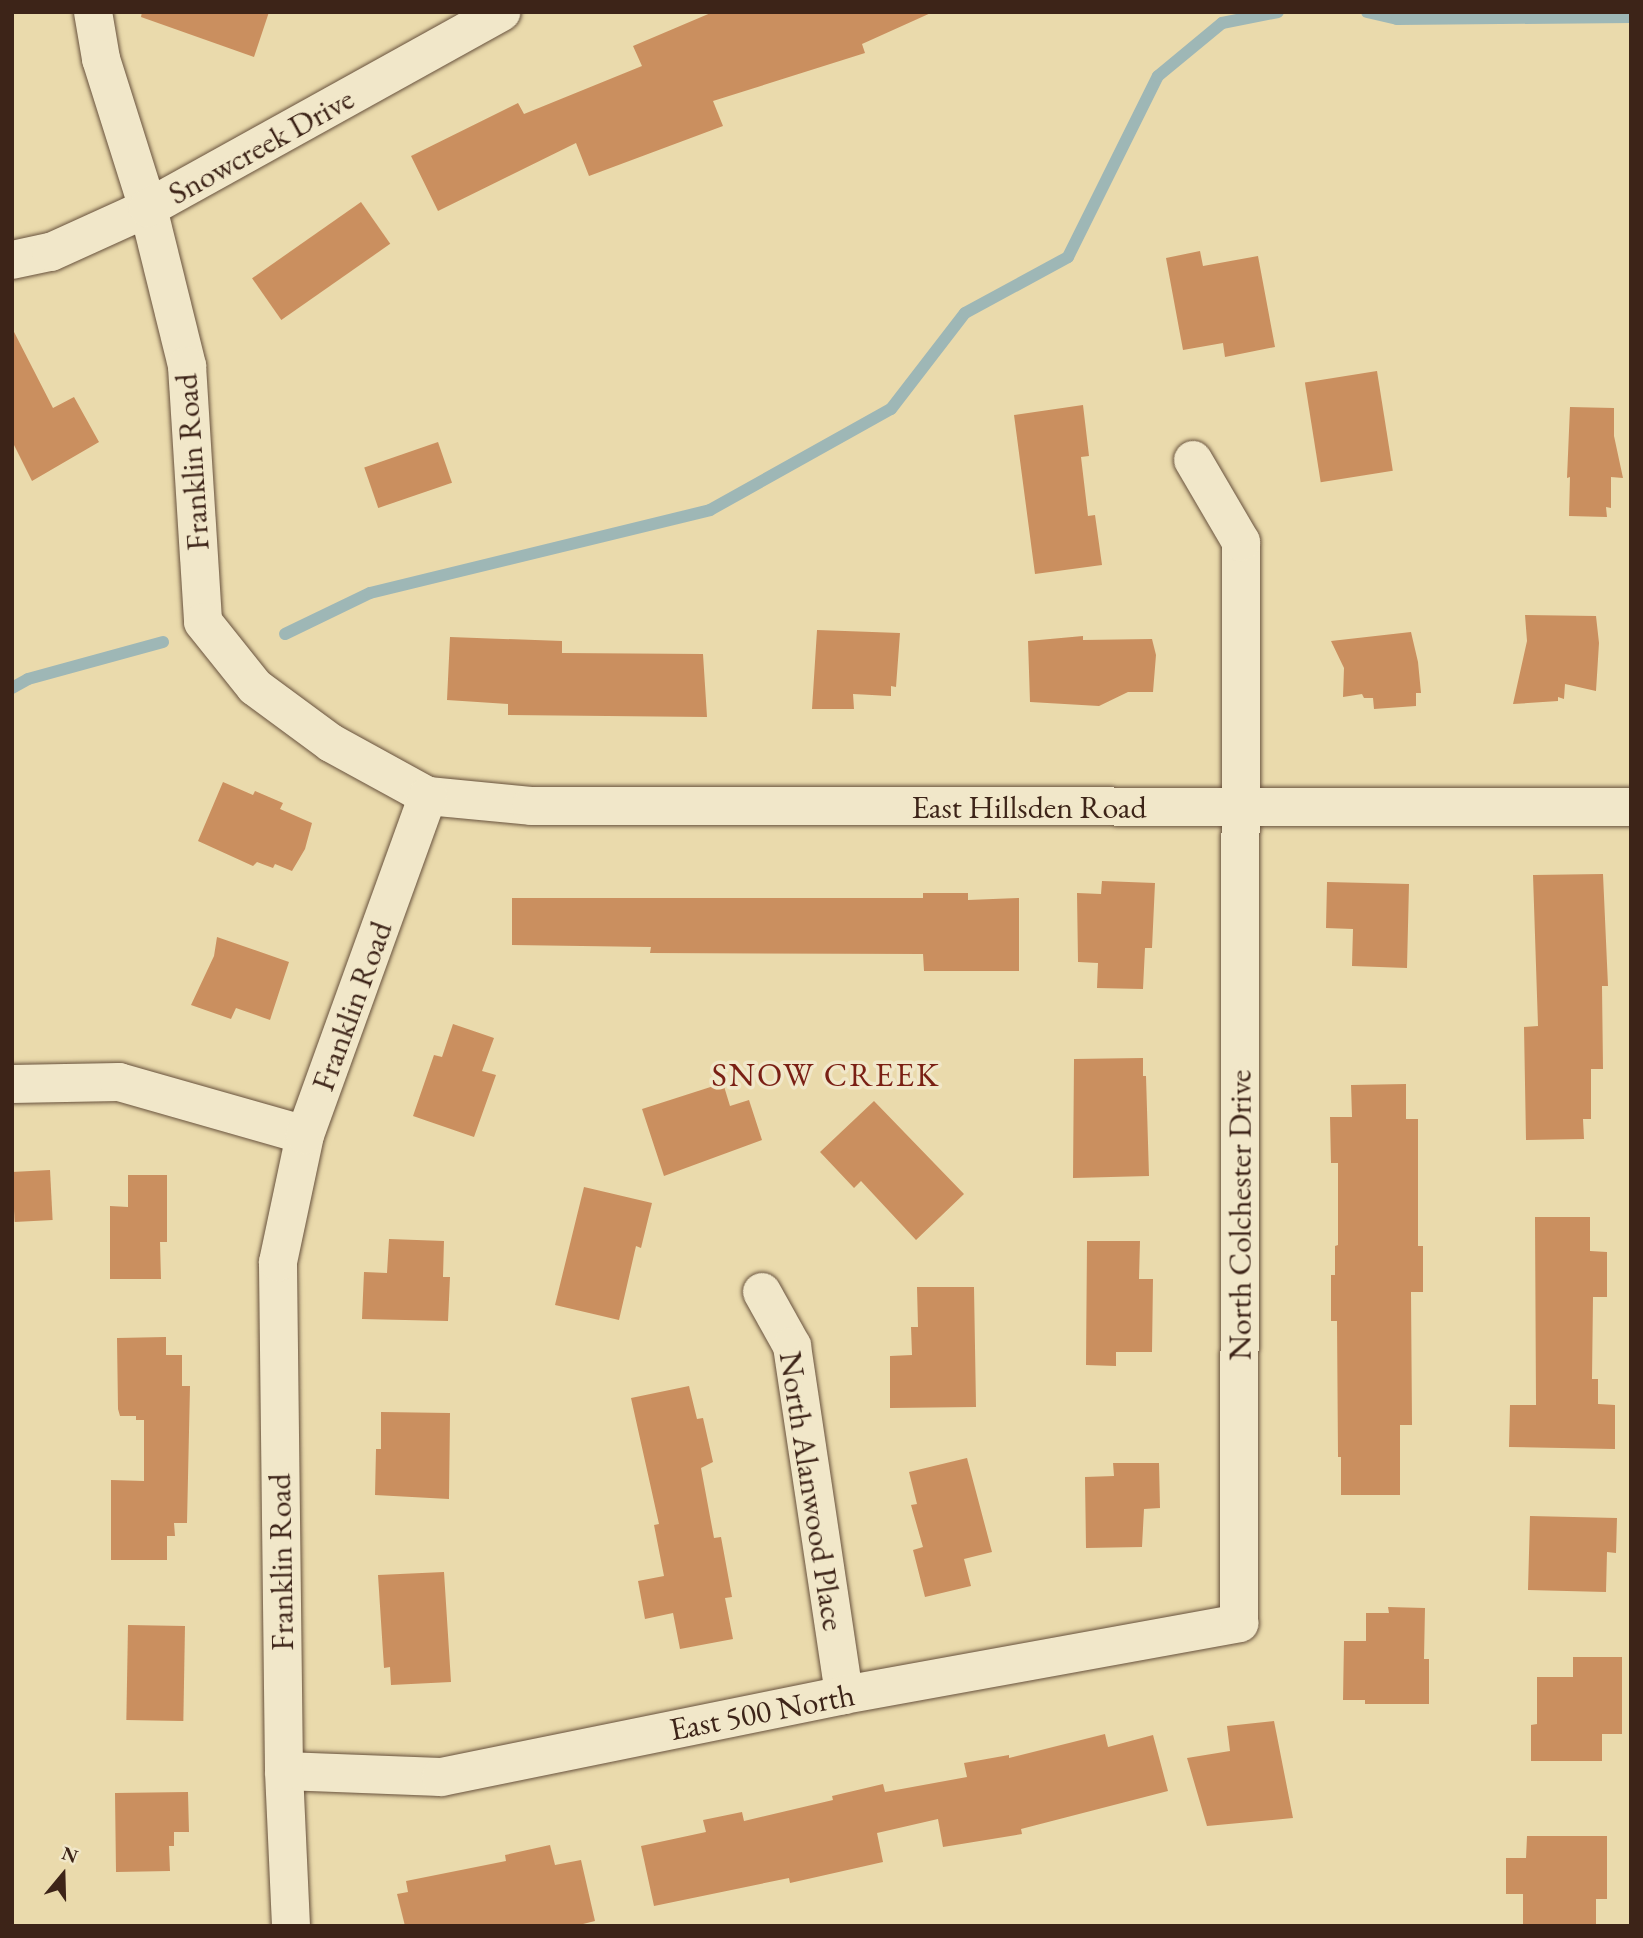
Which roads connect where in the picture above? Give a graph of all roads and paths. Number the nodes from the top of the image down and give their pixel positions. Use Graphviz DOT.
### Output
graph roads {
  1 [pos="93,12"];
  2 [pos="501,12"];
  3 [pos="148,208"];
  4 [pos="12,260"];
  5 [pos="1193,460"];
  6 [pos="428,796"];
  7 [pos="1240,807"];
  8 [pos="1631,807"];
  9 [pos="12,1084"];
  10 [pos="306,1135"];
  11 [pos="762,1292"];
  12 [pos="1239,1623"];
  13 [pos="844,1695"];
  14 [pos="284,1771"];
  15 [pos="291,1926"];
  1 -- 3 [label="street, Franklin Road"];
  2 -- 3 [label="street, Snowcreek Drive"];
  3 -- 4 [label="street, Snowcreek Drive"];
  3 -- 6 [label="street, Franklin Road"];
  5 -- 7 [label="street, North Colchester Drive"];
  6 -- 7 [label="street, East Hillsden Road"];
  6 -- 10 [label="street, Franklin Road"];
  7 -- 8 [label="street, East Hillsden Road"];
  7 -- 12 [label="street, North Colchester Drive"];
  9 -- 10 [label="street"];
  10 -- 14 [label="street, Franklin Road"];
  11 -- 13 [label="street, North Alanwood Place"];
  12 -- 13 [label="street, East 500 North"];
  13 -- 14 [label="street, East 500 North"];
  14 -- 15 [label="street, Franklin Road"];
}
